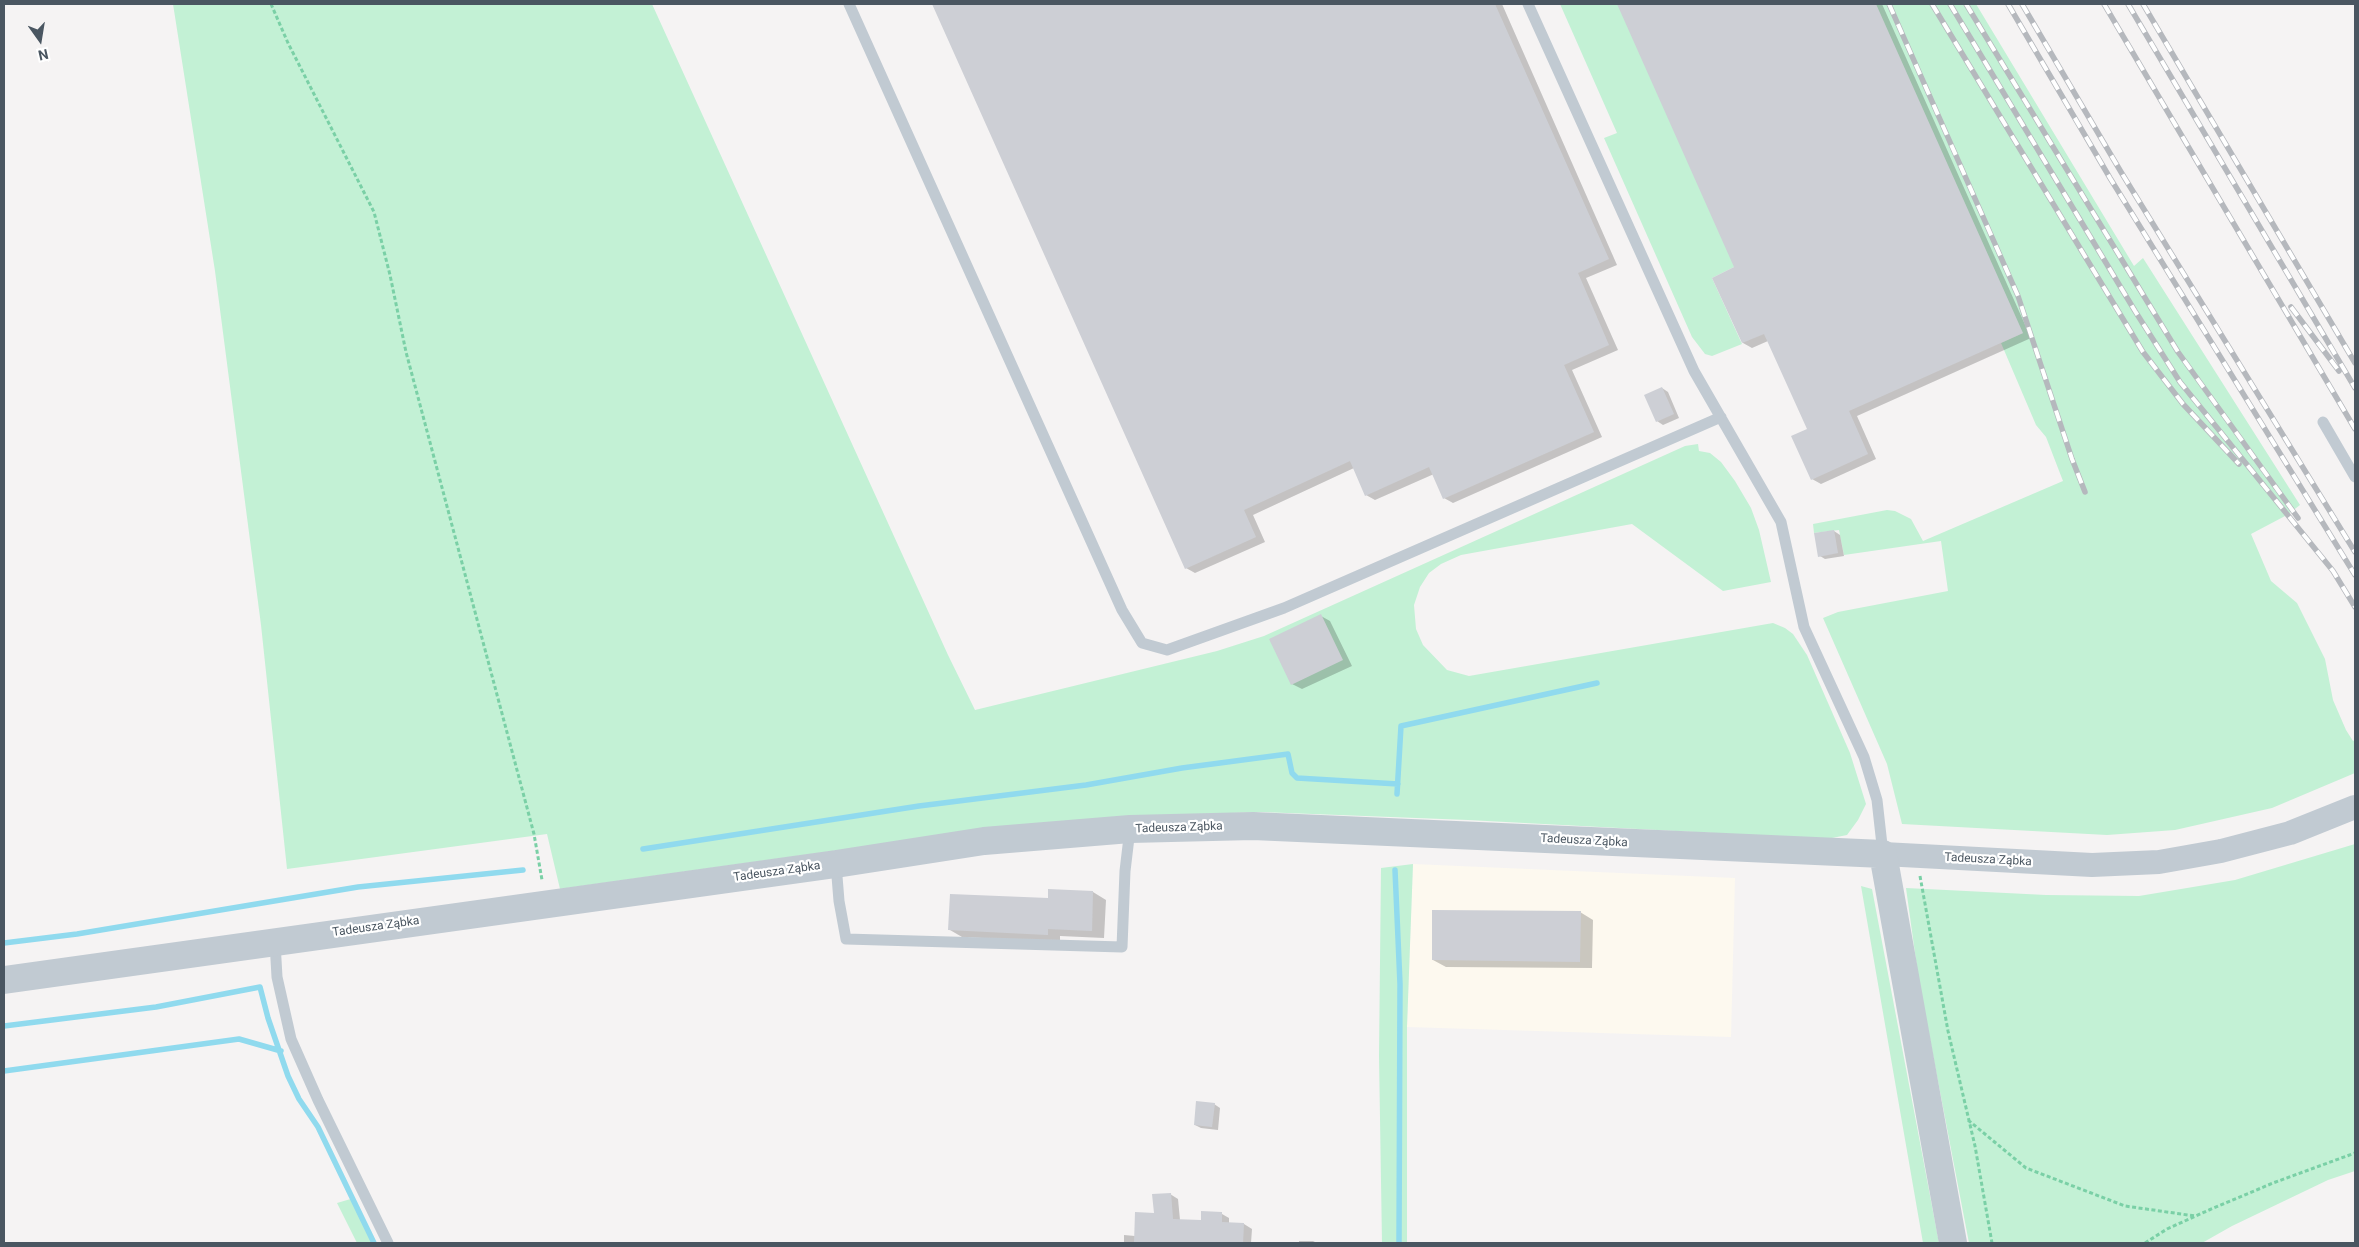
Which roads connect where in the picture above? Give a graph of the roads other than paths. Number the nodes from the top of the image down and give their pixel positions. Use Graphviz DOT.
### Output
graph roads {
  1 [pos="849,4"];
  2 [pos="1528,4"];
  3 [pos="1721,417"];
  4 [pos="2323,422"];
  5 [pos="2355,477"];
  6 [pos="2355,807"];
  7 [pos="1130,829"];
  8 [pos="1883,854"];
  9 [pos="836,864"];
  10 [pos="275,942"];
  11 [pos="4,980"];
  12 [pos="388,1243"];
  13 [pos="1953,1243"];
  1 -- 3 [label="lane"];
  2 -- 3 [label="lane"];
  3 -- 8 [label="lane"];
  4 -- 5 [label="lane"];
  6 -- 8 [label="street, Tadeusza Ząbka"];
  7 -- 8 [label="street, Tadeusza Ząbka"];
  7 -- 9 [label="street, Tadeusza Ząbka"];
  7 -- 9 [label="lane"];
  8 -- 13 [label="street"];
  9 -- 10 [label="street, Tadeusza Ząbka"];
  10 -- 11 [label="street, Tadeusza Ząbka"];
  10 -- 12 [label="lane"];
}
